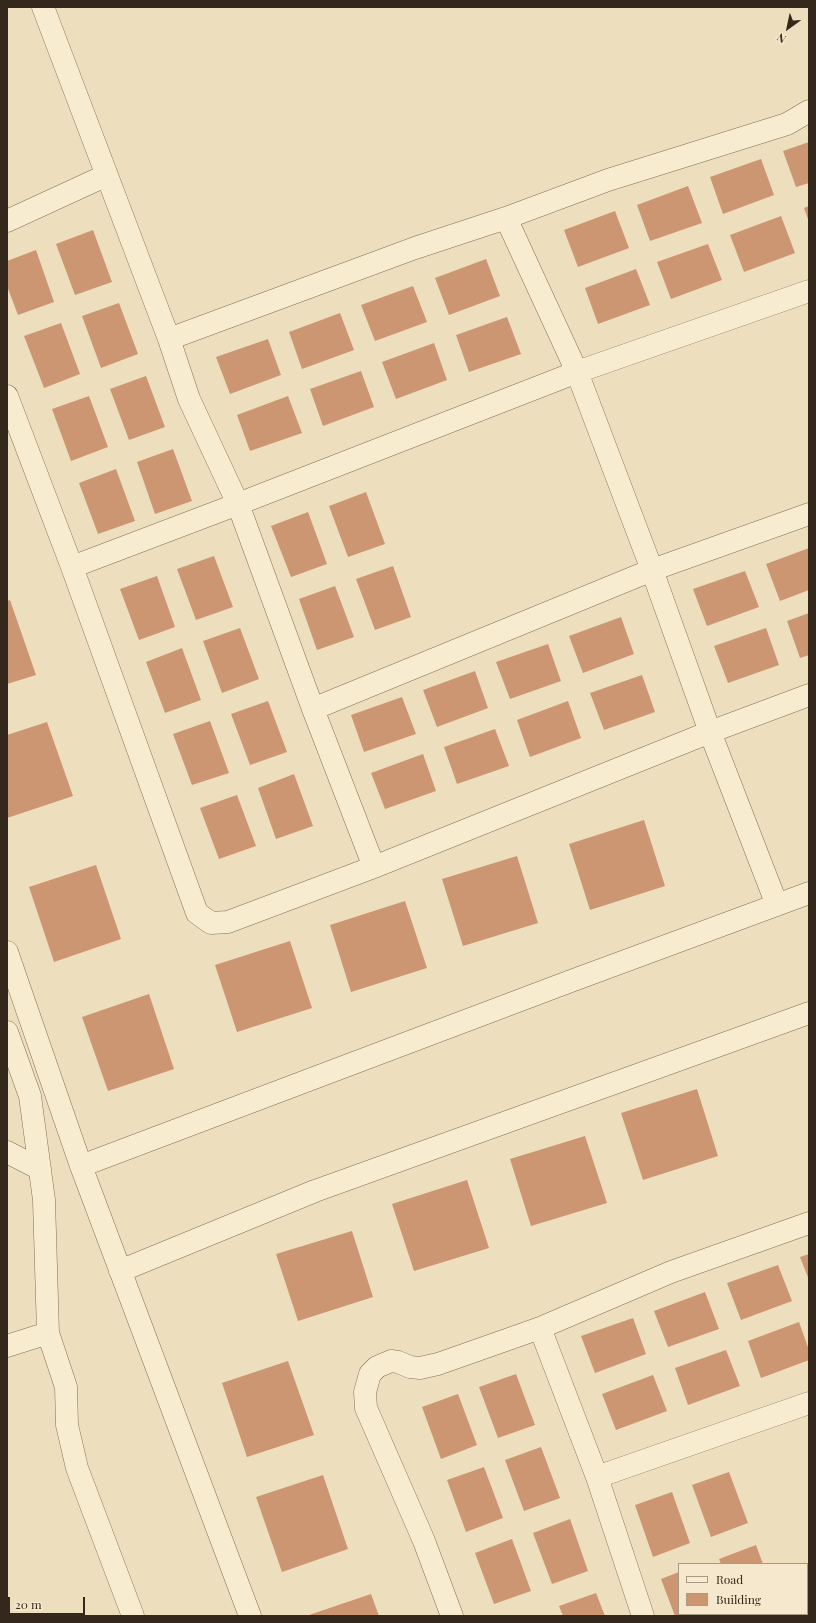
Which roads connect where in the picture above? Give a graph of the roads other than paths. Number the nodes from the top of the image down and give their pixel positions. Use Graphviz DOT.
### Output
graph roads {
  1 [pos="43,7"];
  2 [pos="809,110"];
  3 [pos="107,175"];
  4 [pos="506,218"];
  5 [pos="7,221"];
  6 [pos="809,291"];
  7 [pos="169,339"];
  8 [pos="577,372"];
  9 [pos="7,396"];
  10 [pos="238,504"];
  11 [pos="809,514"];
  12 [pos="72,567"];
  13 [pos="652,570"];
  14 [pos="809,695"];
  15 [pos="313,709"];
  16 [pos="710,732"];
  17 [pos="374,866"];
  18 [pos="809,893"];
  19 [pos="777,905"];
  20 [pos="7,952"];
  21 [pos="809,1013"];
  22 [pos="7,1032"];
  23 [pos="7,1152"];
  24 [pos="81,1166"];
  25 [pos="40,1169"];
  26 [pos="809,1223"];
  27 [pos="120,1271"];
  28 [pos="540,1328"];
  29 [pos="48,1333"];
  30 [pos="7,1346"];
  31 [pos="807,1405"];
  32 [pos="597,1477"];
  33 [pos="133,1616"];
  34 [pos="250,1616"];
  35 [pos="452,1616"];
  36 [pos="642,1616"];
  1 -- 3 [label="street"];
  2 -- 4 [label="street"];
  3 -- 5 [label="street"];
  3 -- 7 [label="street"];
  4 -- 7 [label="street"];
  4 -- 8 [label="street"];
  6 -- 8 [label="street"];
  7 -- 10 [label="street"];
  8 -- 10 [label="street"];
  8 -- 13 [label="street"];
  9 -- 12 [label="street"];
  10 -- 12 [label="street"];
  10 -- 15 [label="street"];
  11 -- 13 [label="street"];
  12 -- 17 [label="street"];
  13 -- 15 [label="street"];
  13 -- 16 [label="street"];
  14 -- 16 [label="street"];
  15 -- 17 [label="street"];
  16 -- 17 [label="street"];
  16 -- 19 [label="street"];
  18 -- 19 [label="street"];
  19 -- 24 [label="street"];
  20 -- 24 [label="street"];
  21 -- 27 [label="street"];
  22 -- 25 [label="street"];
  23 -- 25 [label="street"];
  24 -- 27 [label="street"];
  25 -- 29 [label="street"];
  26 -- 28 [label="street"];
  27 -- 34 [label="street"];
  28 -- 32 [label="street"];
  28 -- 35 [label="street"];
  29 -- 30 [label="street"];
  29 -- 33 [label="street"];
  31 -- 32 [label="street"];
  32 -- 36 [label="street"];
}
